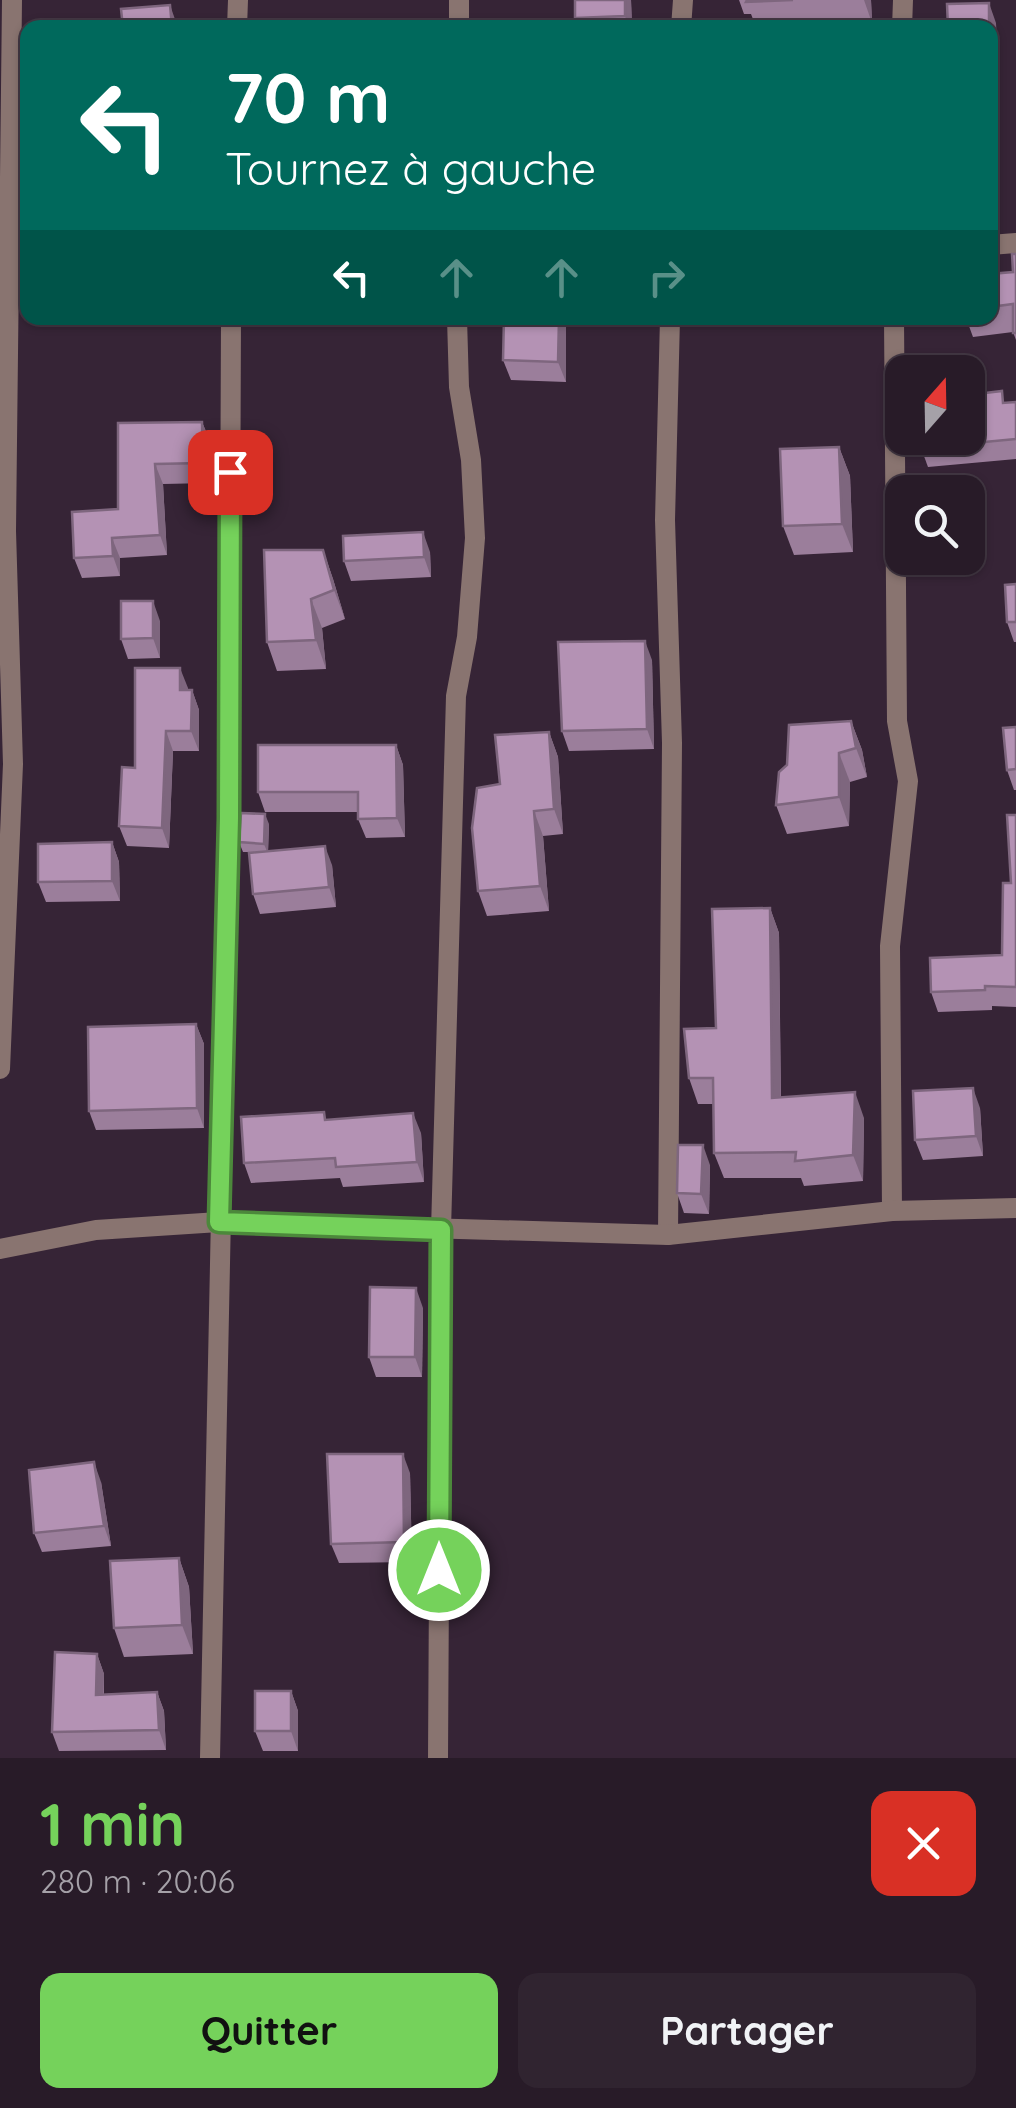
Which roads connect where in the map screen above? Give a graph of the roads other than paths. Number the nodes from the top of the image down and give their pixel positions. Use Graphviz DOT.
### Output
graph roads {
  1 [pos="12,0"];
  2 [pos="13,268"];
  3 [pos="231,325"];
  4 [pos="456,325"];
  5 [pos="670,325"];
  6 [pos="894,325"];
  7 [pos="0,1069"];
  8 [pos="1016,1208"];
  9 [pos="892,1210"];
  10 [pos="219,1222"];
  11 [pos="441,1230"];
  12 [pos="668,1235"];
  13 [pos="0,1249"];
  14 [pos="210,1758"];
  15 [pos="438,1758"];
  1 -- 2 [label="street"];
  2 -- 7 [label="street"];
  3 -- 10 [label="street"];
  4 -- 11 [label="street"];
  5 -- 12 [label="street"];
  6 -- 9 [label="street"];
  8 -- 9 [label="street"];
  9 -- 12 [label="street"];
  10 -- 11 [label="street"];
  10 -- 13 [label="street"];
  10 -- 14 [label="street"];
  11 -- 12 [label="street"];
  11 -- 15 [label="street"];
}
